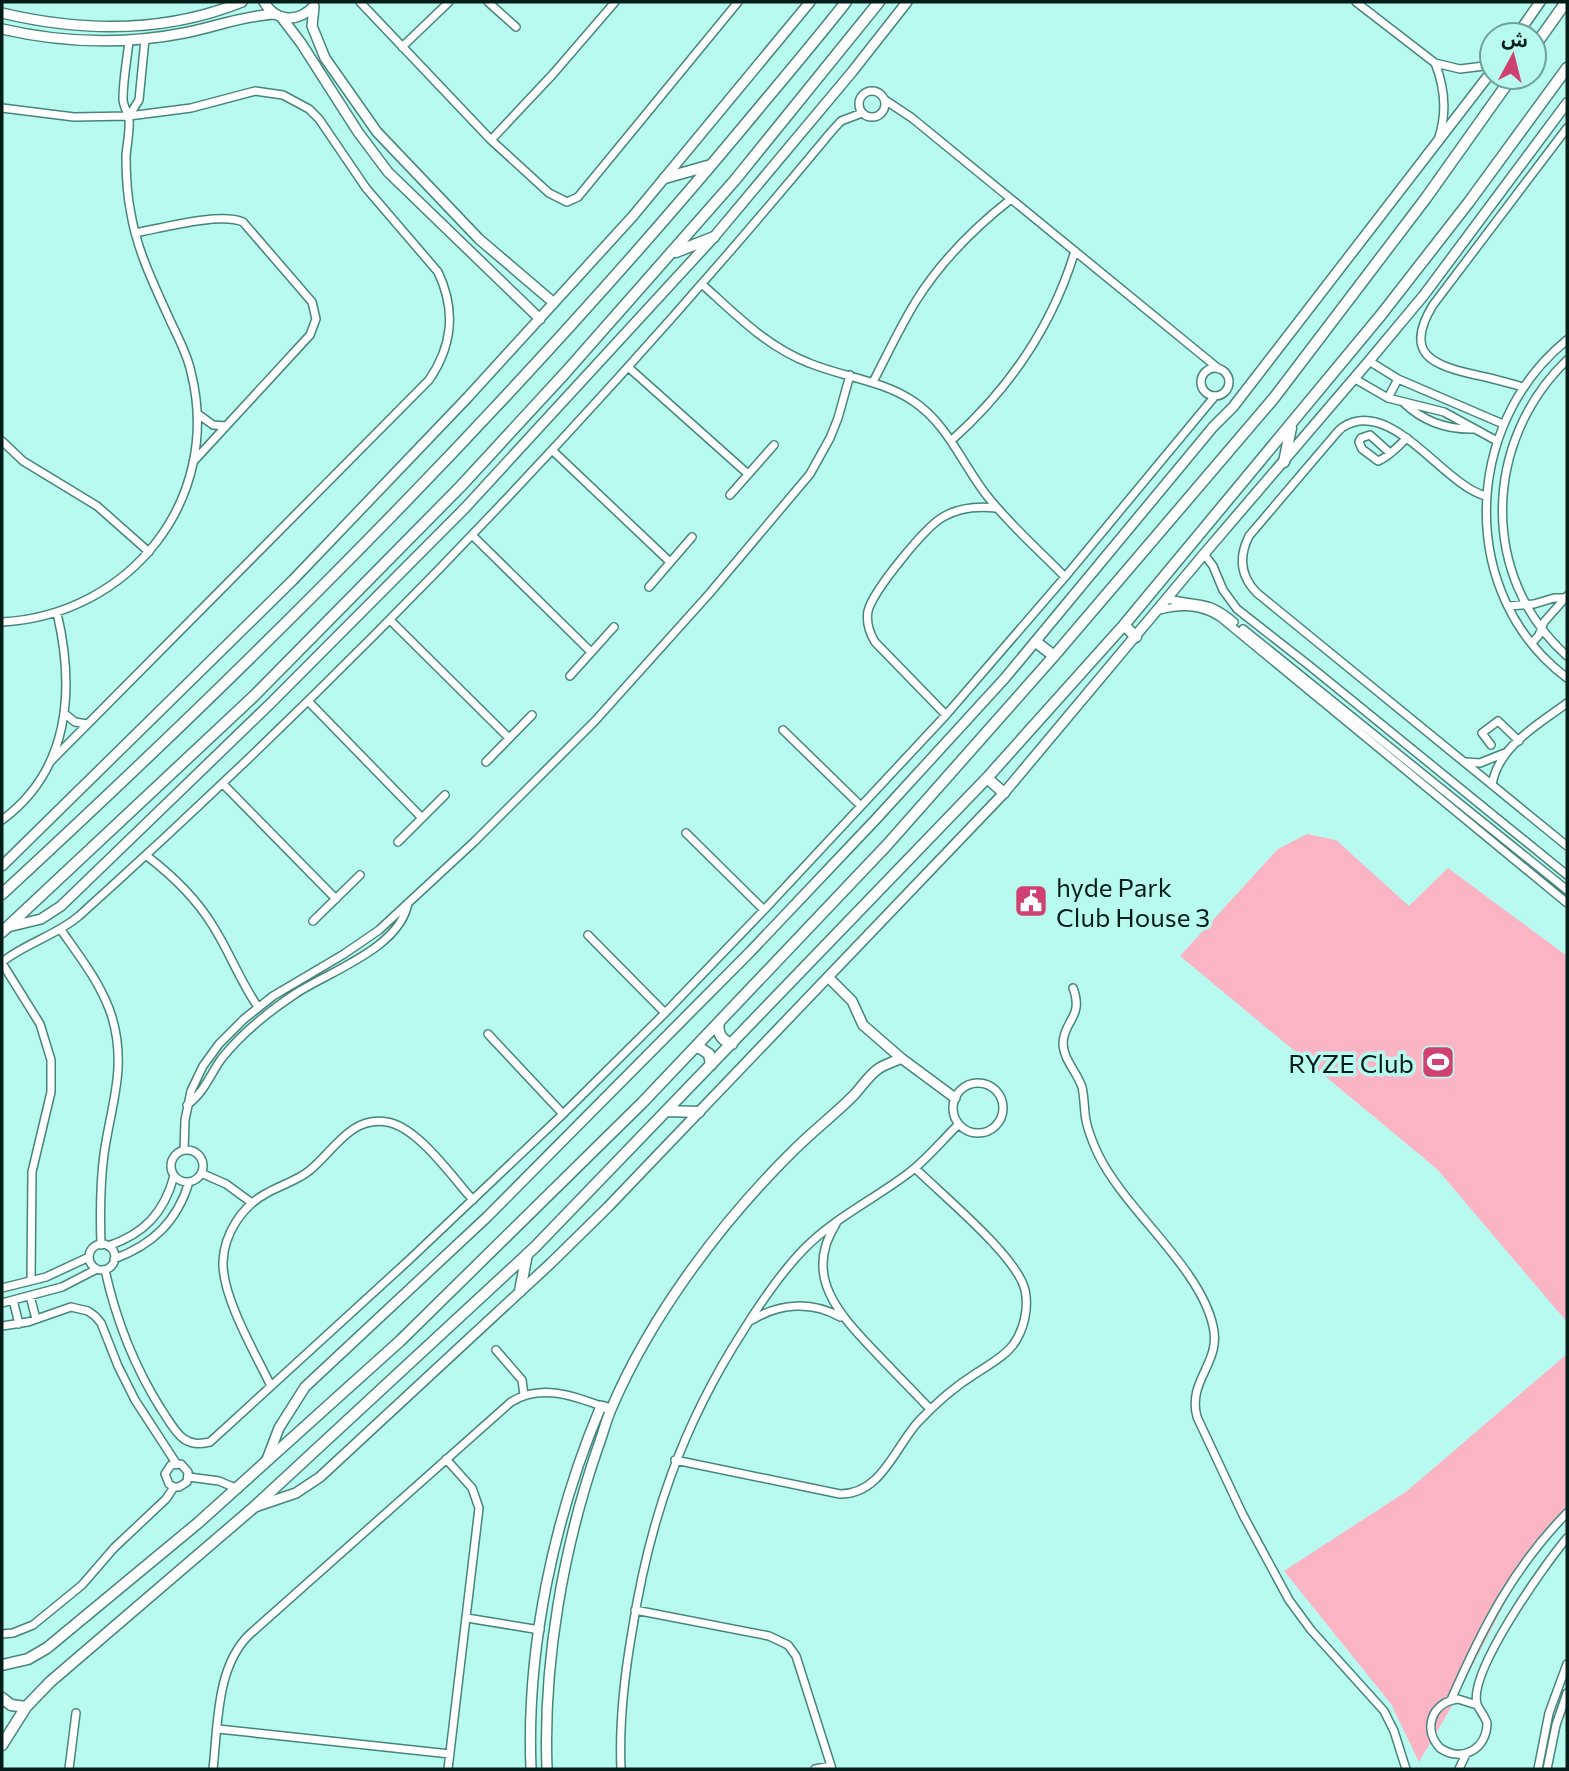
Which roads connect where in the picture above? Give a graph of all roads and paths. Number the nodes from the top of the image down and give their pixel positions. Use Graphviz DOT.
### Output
graph roads {
  1 [pos="242,2"];
  2 [pos="264,2"];
  3 [pos="360,2"];
  4 [pos="449,2"];
  5 [pos="488,2"];
  6 [pos="615,2"];
  7 [pos="738,2"];
  8 [pos="810,2"];
  9 [pos="846,2"];
  10 [pos="879,2"];
  11 [pos="907,2"];
  12 [pos="1356,2"];
  13 [pos="1539,2"];
  14 [pos="1566,2"];
  15 [pos="315,4"];
  16 [pos="2,13"];
  17 [pos="278,16"];
  18 [pos="1526,21"];
  19 [pos="516,27"];
  20 [pos="1548,27"];
  21 [pos="2,29"];
  22 [pos="145,39"];
  23 [pos="129,41"];
  24 [pos="402,47"];
  25 [pos="1435,63"];
  26 [pos="1478,68"];
  27 [pos="1567,68"];
  28 [pos="1478,89"];
  29 [pos="1502,91"];
  30 [pos="885,100"];
  31 [pos="1567,103"];
  32 [pos="2,108"];
  33 [pos="862,113"];
  34 [pos="129,117"];
  35 [pos="1567,128"];
  36 [pos="1438,139"];
  37 [pos="491,140"];
  38 [pos="711,165"];
  39 [pos="665,178"];
  40 [pos="1011,199"];
  41 [pos="135,233"];
  42 [pos="714,237"];
  43 [pos="1075,251"];
  44 [pos="672,253"];
  45 [pos="703,285"];
  46 [pos="554,303"];
  47 [pos="540,319"];
  48 [pos="1566,343"];
  49 [pos="1567,360"];
  50 [pos="1369,361"];
  51 [pos="628,368"];
  52 [pos="1219,369"];
  53 [pos="849,375"];
  54 [pos="1355,379"];
  55 [pos="1398,379"];
  56 [pos="873,382"];
  57 [pos="1523,387"];
  58 [pos="1215,396"];
  59 [pos="1388,398"];
  60 [pos="1403,402"];
  61 [pos="197,413"];
  62 [pos="1503,424"];
  63 [pos="1291,425"];
  64 [pos="226,426"];
  65 [pos="1475,429"];
  66 [pos="1407,438"];
  67 [pos="952,440"];
  68 [pos="2,441"];
  69 [pos="1497,441"];
  70 [pos="774,445"];
  71 [pos="553,451"];
  72 [pos="1390,453"];
  73 [pos="1284,461"];
  74 [pos="193,463"];
  75 [pos="748,474"];
  76 [pos="730,495"];
  77 [pos="1486,496"];
  78 [pos="997,508"];
  79 [pos="473,536"];
  80 [pos="692,537"];
  81 [pos="149,552"];
  82 [pos="1204,554"];
  83 [pos="670,562"];
  84 [pos="1065,577"];
  85 [pos="649,587"];
  86 [pos="1566,597"];
  87 [pos="1167,599"];
  88 [pos="1526,605"];
  89 [pos="1508,606"];
  90 [pos="1159,610"];
  91 [pos="57,613"];
  92 [pos="391,621"];
  93 [pos="2,622"];
  94 [pos="1124,625"];
  95 [pos="614,627"];
  96 [pos="1541,630"];
  97 [pos="1136,636"];
  98 [pos="1035,642"];
  99 [pos="1532,643"];
  100 [pos="592,652"];
  101 [pos="1054,656"];
  102 [pos="1567,656"];
  103 [pos="570,676"];
  104 [pos="1567,678"];
  105 [pos="309,702"];
  106 [pos="1567,703"];
  107 [pos="64,713"];
  108 [pos="533,715"];
  109 [pos="946,715"];
  110 [pos="88,724"];
  111 [pos="783,730"];
  112 [pos="509,738"];
  113 [pos="1519,741"];
  114 [pos="1491,745"];
  115 [pos="1505,753"];
  116 [pos="1462,760"];
  117 [pos="51,761"];
  118 [pos="486,762"];
  119 [pos="987,778"];
  120 [pos="224,785"];
  121 [pos="1492,785"];
  122 [pos="1004,793"];
  123 [pos="445,795"];
  124 [pos="861,806"];
  125 [pos="422,818"];
  126 [pos="2,820"];
  127 [pos="686,833"];
  128 [pos="398,842"];
  129 [pos="1567,846"];
  130 [pos="147,856"];
  131 [pos="2,866"];
  132 [pos="360,875"];
  133 [pos="1567,875"];
  134 [pos="1567,890"];
  135 [pos="2,894"];
  136 [pos="336,899"];
  137 [pos="408,902"];
  138 [pos="1567,903"];
  139 [pos="764,910"];
  140 [pos="313,921"];
  141 [pos="5,930"];
  142 [pos="61,930"];
  143 [pos="588,935"];
  144 [pos="2,962"];
  145 [pos="324,966"];
  146 [pos="328,975"];
  147 [pos="828,977"];
  148 [pos="1073,988"];
  149 [pos="258,1007"];
  150 [pos="665,1013"];
  151 [pos="719,1022"];
  152 [pos="488,1034"];
  153 [pos="732,1044"];
  154 [pos="694,1048"];
  155 [pos="901,1058"];
  156 [pos="711,1065"];
  157 [pos="955,1098"];
  158 [pos="187,1105"];
  159 [pos="667,1111"];
  160 [pos="699,1112"];
  161 [pos="563,1114"];
  162 [pos="959,1124"];
  163 [pos="184,1150"];
  164 [pos="915,1168"];
  165 [pos="201,1173"];
  166 [pos="174,1176"];
  167 [pos="189,1182"];
  168 [pos="473,1200"];
  169 [pos="252,1203"];
  170 [pos="840,1218"];
  171 [pos="105,1246"];
  172 [pos="527,1254"];
  173 [pos="89,1257"];
  174 [pos="114,1259"];
  175 [pos="101,1270"];
  176 [pos="31,1280"];
  177 [pos="2,1288"];
  178 [pos="520,1291"];
  179 [pos="30,1296"];
  180 [pos="13,1300"];
  181 [pos="2,1303"];
  182 [pos="844,1319"];
  183 [pos="36,1320"];
  184 [pos="749,1322"];
  185 [pos="19,1324"];
  186 [pos="2,1326"];
  187 [pos="496,1350"];
  188 [pos="271,1386"];
  189 [pos="524,1395"];
  190 [pos="601,1406"];
  191 [pos="611,1409"];
  192 [pos="930,1409"];
  193 [pos="446,1459"];
  194 [pos="675,1460"];
  195 [pos="266,1462"];
  196 [pos="176,1463"];
  197 [pos="189,1477"];
  198 [pos="174,1487"];
  199 [pos="238,1489"];
  200 [pos="253,1508"];
  201 [pos="1567,1513"];
  202 [pos="1567,1538"];
  203 [pos="635,1610"];
  204 [pos="467,1618"];
  205 [pos="540,1630"];
  206 [pos="2,1634"];
  207 [pos="1567,1664"];
  208 [pos="2,1665"];
  209 [pos="1567,1693"];
  210 [pos="2,1698"];
  211 [pos="1451,1699"];
  212 [pos="1477,1705"];
  213 [pos="26,1707"];
  214 [pos="76,1713"];
  215 [pos="218,1729"];
  216 [pos="2,1745"];
  217 [pos="450,1754"];
  218 [pos="1466,1754"];
  219 [pos="1545,1756"];
  220 [pos="832,1767"];
  221 [pos="69,1769"];
  222 [pos="213,1769"];
  223 [pos="448,1769"];
  224 [pos="531,1769"];
  225 [pos="547,1769"];
  226 [pos="621,1769"];
  227 [pos="815,1769"];
  228 [pos="1406,1769"];
  229 [pos="1459,1769"];
  230 [pos="1538,1769"];
  231 [pos="1548,1769"];
  1 -- 16 [label="street"];
  2 -- 17 [label="street"];
  3 -- 24 [label="street"];
  4 -- 24 [label="street"];
  5 -- 19 [label="street"];
  6 -- 37 [label="street"];
  7 -- 37 [label="street"];
  8 -- 39 [label="street"];
  9 -- 38 [label="main road"];
  10 -- 44 [label="main road"];
  11 -- 42 [label="street"];
  12 -- 25 [label="street"];
  13 -- 18 [label="street"];
  14 -- 20 [label="main road"];
  15 -- 17 [label="street"];
  15 -- 46 [label="street"];
  17 -- 22 [label="street"];
  17 -- 47 [label="street"];
  21 -- 23 [label="street"];
  22 -- 23 [label="street"];
  22 -- 34 [label="street"];
  23 -- 34 [label="street"];
  24 -- 37 [label="street"];
  25 -- 26 [label="street"];
  25 -- 36 [label="street"];
  27 -- 63 [label="main road"];
  28 -- 36 [label="street"];
  29 -- 101 [label="main road"];
  30 -- 33 [label="street"];
  30 -- 33 [label="street"];
  30 -- 40 [label="street"];
  31 -- 50 [label="street"];
  32 -- 34 [label="street"];
  33 -- 45 [label="street"];
  34 -- 41 [label="street"];
  34 -- 110 [label="street"];
  35 -- 57 [label="street"];
  36 -- 98 [label="street"];
  38 -- 39 [label="main road"];
  38 -- 135 [label="main road"];
  39 -- 46 [label="street"];
  40 -- 43 [label="street"];
  40 -- 56 [label="street"];
  41 -- 61 [label="street"];
  41 -- 64 [label="street"];
  42 -- 44 [label="main road"];
  42 -- 141 [label="street"];
  43 -- 52 [label="street"];
  43 -- 67 [label="street"];
  44 -- 141 [label="main road"];
  45 -- 51 [label="street"];
  45 -- 53 [label="street"];
  46 -- 47 [label="street"];
  47 -- 131 [label="street"];
  48 -- 57 [label="street"];
  49 -- 88 [label="street"];
  50 -- 54 [label="street"];
  50 -- 55 [label="street"];
  51 -- 71 [label="street"];
  51 -- 75 [label="street"];
  52 -- 58 [label="street"];
  52 -- 58 [label="street"];
  53 -- 56 [label="street"];
  53 -- 137 [label="street"];
  54 -- 59 [label="street"];
  54 -- 73 [label="street"];
  55 -- 59 [label="street"];
  55 -- 62 [label="street"];
  56 -- 67 [label="street"];
  57 -- 62 [label="street"];
  58 -- 84 [label="street"];
  59 -- 60 [label="street"];
  60 -- 65 [label="street"];
  60 -- 65 [label="street"];
  61 -- 64 [label="street"];
  61 -- 74 [label="street"];
  62 -- 69 [label="street"];
  63 -- 73 [label="main road"];
  63 -- 94 [label="main road"];
  64 -- 74 [label="street"];
  65 -- 69 [label="street"];
  66 -- 72 [label="street"];
  66 -- 77 [label="street"];
  66 -- 116 [label="street"];
  67 -- 78 [label="street"];
  68 -- 81 [label="street"];
  69 -- 77 [label="street"];
  70 -- 75 [label="street"];
  71 -- 79 [label="street"];
  71 -- 83 [label="street"];
  73 -- 82 [label="street"];
  74 -- 81 [label="street"];
  75 -- 76 [label="street"];
  77 -- 89 [label="street"];
  78 -- 84 [label="street"];
  78 -- 109 [label="street"];
  79 -- 92 [label="street"];
  79 -- 100 [label="street"];
  80 -- 83 [label="street"];
  81 -- 91 [label="street"];
  82 -- 87 [label="street"];
  82 -- 133 [label="street"];
  83 -- 85 [label="street"];
  84 -- 109 [label="street"];
  86 -- 88 [label="street"];
  86 -- 96 [label="street"];
  87 -- 90 [label="street"];
  87 -- 134 [label="street"];
  88 -- 89 [label="street"];
  88 -- 96 [label="street"];
  89 -- 99 [label="street"];
  90 -- 97 [label="street"];
  90 -- 138 [label="street"];
  91 -- 93 [label="street"];
  91 -- 107 [label="street"];
  92 -- 105 [label="street"];
  92 -- 112 [label="street"];
  94 -- 97 [label="main road"];
  94 -- 119 [label="main road"];
  95 -- 100 [label="street"];
  96 -- 99 [label="street"];
  96 -- 102 [label="street"];
  97 -- 122 [label="street"];
  98 -- 101 [label="main road"];
  98 -- 195 [label="street"];
  99 -- 104 [label="street"];
  100 -- 103 [label="street"];
  101 -- 151 [label="main road"];
  105 -- 120 [label="street"];
  105 -- 125 [label="street"];
  106 -- 113 [label="street"];
  107 -- 110 [label="street"];
  107 -- 117 [label="street"];
  108 -- 112 [label="street"];
  109 -- 124 [label="street"];
  110 -- 117 [label="street"];
  111 -- 124 [label="street"];
  112 -- 118 [label="street"];
  113 -- 114 [label="street"];
  113 -- 115 [label="street"];
  115 -- 116 [label="street"];
  115 -- 121 [label="street"];
  116 -- 121 [label="street"];
  117 -- 126 [label="street"];
  119 -- 122 [label="main road"];
  119 -- 153 [label="main road"];
  120 -- 130 [label="street"];
  120 -- 136 [label="street"];
  121 -- 129 [label="street"];
  122 -- 147 [label="street"];
  123 -- 125 [label="street"];
  124 -- 139 [label="street"];
  125 -- 128 [label="street"];
  127 -- 139 [label="street"];
  130 -- 142 [label="street"];
  130 -- 149 [label="street"];
  132 -- 136 [label="street"];
  136 -- 140 [label="street"];
  137 -- 145 [label="street"];
  137 -- 146 [label="street"];
  139 -- 150 [label="street"];
  142 -- 144 [label="street"];
  142 -- 171 [label="street"];
  143 -- 150 [label="street"];
  144 -- 176 [label="street"];
  145 -- 146 [label="street"];
  145 -- 149 [label="street"];
  146 -- 158 [label="street"];
  147 -- 155 [label="street"];
  147 -- 160 [label="street"];
  148 -- 228 [label="street"];
  149 -- 158 [label="street"];
  150 -- 161 [label="street"];
  151 -- 153 [label="main road"];
  151 -- 154 [label="main road"];
  152 -- 161 [label="street"];
  153 -- 156 [label="main road"];
  154 -- 156 [label="main road"];
  154 -- 195 [label="main road"];
  155 -- 157 [label="street"];
  155 -- 191 [label="street"];
  156 -- 159 [label="main road"];
  157 -- 162 [label="street"];
  157 -- 162 [label="street"];
  158 -- 163 [label="street"];
  159 -- 160 [label="main road"];
  159 -- 172 [label="main road"];
  160 -- 178 [label="street"];
  161 -- 168 [label="street"];
  162 -- 164 [label="street"];
  163 -- 165 [label="street"];
  163 -- 166 [label="street"];
  164 -- 170 [label="street"];
  164 -- 192 [label="street"];
  165 -- 167 [label="street"];
  165 -- 169 [label="street"];
  166 -- 167 [label="street"];
  166 -- 171 [label="street"];
  167 -- 174 [label="street"];
  168 -- 169 [label="street"];
  168 -- 188 [label="street"];
  169 -- 188 [label="street"];
  170 -- 182 [label="street"];
  170 -- 184 [label="street"];
  171 -- 173 [label="street"];
  171 -- 174 [label="street"];
  172 -- 178 [label="main road"];
  172 -- 200 [label="main road"];
  173 -- 175 [label="street"];
  173 -- 176 [label="street"];
  174 -- 175 [label="street"];
  175 -- 179 [label="street"];
  175 -- 188 [label="street"];
  176 -- 177 [label="street"];
  178 -- 200 [label="street"];
  179 -- 180 [label="street"];
  179 -- 183 [label="street"];
  180 -- 181 [label="street"];
  180 -- 185 [label="street"];
  182 -- 184 [label="street"];
  182 -- 192 [label="street"];
  183 -- 185 [label="street"];
  183 -- 196 [label="street"];
  184 -- 194 [label="street"];
  185 -- 186 [label="street"];
  187 -- 189 [label="street"];
  189 -- 190 [label="street"];
  189 -- 193 [label="street"];
  190 -- 191 [label="street"];
  190 -- 205 [label="street"];
  191 -- 225 [label="street"];
  192 -- 194 [label="street"];
  193 -- 204 [label="street"];
  193 -- 215 [label="street"];
  194 -- 203 [label="street"];
  195 -- 199 [label="main road"];
  196 -- 197 [label="street"];
  196 -- 198 [label="street"];
  197 -- 198 [label="street"];
  197 -- 199 [label="street"];
  198 -- 206 [label="street"];
  199 -- 208 [label="main road"];
  200 -- 213 [label="main road"];
  201 -- 211 [label="street"];
  202 -- 212 [label="street"];
  203 -- 220 [label="street"];
  203 -- 226 [label="street"];
  204 -- 205 [label="street"];
  204 -- 217 [label="street"];
  205 -- 224 [label="street"];
  207 -- 219 [label="street"];
  209 -- 219 [label="street"];
  210 -- 213 [label="main road"];
  211 -- 212 [label="street"];
  211 -- 218 [label="street"];
  212 -- 218 [label="street"];
  213 -- 216 [label="main road"];
  214 -- 221 [label="street"];
  215 -- 217 [label="street"];
  215 -- 222 [label="street"];
  217 -- 223 [label="street"];
  218 -- 229 [label="street"];
  219 -- 230 [label="street"];
  219 -- 231 [label="street"];
  220 -- 227 [label="street"];
}
